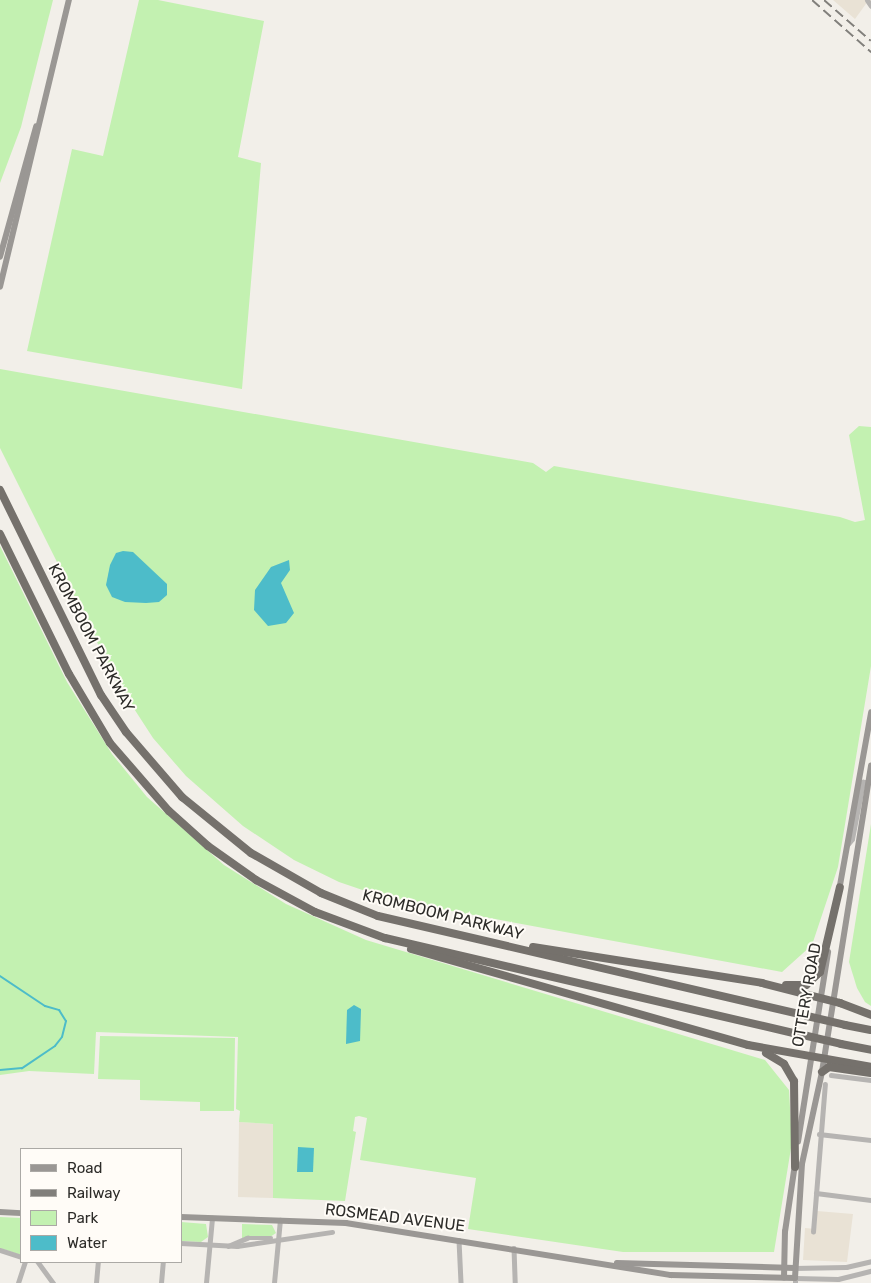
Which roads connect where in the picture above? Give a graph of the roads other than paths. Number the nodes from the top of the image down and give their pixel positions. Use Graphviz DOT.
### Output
graph roads {
  1 [pos="69,0"];
  2 [pos="868,0"];
  3 [pos="871,6"];
  4 [pos="46,92"];
  5 [pos="0,258"];
  6 [pos="0,287"];
  7 [pos="0,490"];
  8 [pos="0,534"];
  9 [pos="871,713"];
  10 [pos="871,766"];
  11 [pos="870,781"];
  12 [pos="848,845"];
  13 [pos="840,887"];
  14 [pos="469,937"];
  15 [pos="400,942"];
  16 [pos="762,983"];
  17 [pos="820,999"];
  18 [pos="833,1002"];
  19 [pos="871,1016"];
  20 [pos="871,1030"];
  21 [pos="748,1045"];
  22 [pos="871,1050"];
  23 [pos="810,1056"];
  24 [pos="824,1058"];
  25 [pos="871,1066"];
  26 [pos="822,1072"];
  27 [pos="871,1073"];
  28 [pos="831,1075"];
  29 [pos="871,1080"];
  30 [pos="825,1084"];
  31 [pos="820,1134"];
  32 [pos="871,1140"];
  33 [pos="795,1167"];
  34 [pos="816,1193"];
  35 [pos="871,1200"];
  36 [pos="0,1212"];
  37 [pos="20,1213"];
  38 [pos="182,1217"];
  39 [pos="212,1218"];
  40 [pos="280,1220"];
  41 [pos="332,1232"];
  42 [pos="813,1232"];
  43 [pos="276,1239"];
  44 [pos="459,1240"];
  45 [pos="182,1243"];
  46 [pos="210,1245"];
  47 [pos="514,1248"];
  48 [pos="0,1250"];
  49 [pos="20,1257"];
  50 [pos="871,1261"];
  51 [pos="25,1263"];
  52 [pos="39,1263"];
  53 [pos="98,1263"];
  54 [pos="163,1263"];
  55 [pos="603,1263"];
  56 [pos="784,1268"];
  57 [pos="794,1268"];
  58 [pos="871,1271"];
  59 [pos="784,1281"];
  60 [pos="795,1281"];
  61 [pos="18,1283"];
  62 [pos="53,1283"];
  63 [pos="96,1283"];
  64 [pos="161,1283"];
  65 [pos="206,1283"];
  66 [pos="274,1283"];
  67 [pos="460,1283"];
  68 [pos="515,1283"];
  1 -- 4 [label="main road"];
  2 -- 3 [label="street"];
  4 -- 5 [label="main road"];
  4 -- 6 [label="main road"];
  7 -- 14 [label="highway, KROMBOOM PARKWAY"];
  8 -- 15 [label="highway, KROMBOOM PARKWAY"];
  9 -- 12 [label="main road, OTTERY ROAD"];
  10 -- 11 [label="main road, OTTERY ROAD"];
  11 -- 12 [label="street"];
  11 -- 18 [label="main road, OTTERY ROAD"];
  12 -- 13 [label="main road, OTTERY ROAD"];
  13 -- 16 [label="highway"];
  13 -- 17 [label="main road, OTTERY ROAD"];
  14 -- 16 [label="highway"];
  14 -- 20 [label="highway, KROMBOOM PARKWAY, bridge"];
  15 -- 21 [label="highway"];
  15 -- 22 [label="highway, KROMBOOM PARKWAY, bridge"];
  16 -- 17 [label="highway"];
  17 -- 18 [label="highway"];
  17 -- 23 [label="main road, OTTERY ROAD"];
  18 -- 19 [label="highway"];
  18 -- 24 [label="main road, OTTERY ROAD"];
  21 -- 23 [label="highway"];
  21 -- 33 [label="highway"];
  23 -- 24 [label="highway"];
  23 -- 33 [label="main road, OTTERY ROAD"];
  24 -- 25 [label="highway"];
  24 -- 26 [label="main road, OTTERY ROAD"];
  26 -- 27 [label="highway"];
  26 -- 57 [label="main road, OTTERY ROAD"];
  28 -- 29 [label="street"];
  30 -- 31 [label="street"];
  31 -- 32 [label="street"];
  31 -- 34 [label="street"];
  33 -- 56 [label="main road, OTTERY ROAD"];
  34 -- 35 [label="street"];
  34 -- 42 [label="street"];
  36 -- 37 [label="main road"];
  38 -- 39 [label="main road, ROSMEAD AVENUE"];
  39 -- 40 [label="main road, ROSMEAD AVENUE"];
  39 -- 46 [label="street"];
  40 -- 43 [label="street"];
  40 -- 44 [label="main road, ROSMEAD AVENUE"];
  41 -- 43 [label="street, ROSMEAD AVENUE"];
  43 -- 46 [label="street, ROSMEAD AVENUE"];
  43 -- 66 [label="street"];
  44 -- 47 [label="main road, ROSMEAD AVENUE"];
  44 -- 67 [label="street"];
  45 -- 46 [label="street, ROSMEAD AVENUE"];
  46 -- 65 [label="street"];
  47 -- 55 [label="main road, ROSMEAD AVENUE"];
  47 -- 68 [label="street"];
  48 -- 49 [label="street"];
  50 -- 57 [label="street"];
  51 -- 61 [label="street"];
  52 -- 62 [label="street"];
  53 -- 63 [label="street"];
  54 -- 64 [label="street"];
  55 -- 56 [label="main road, ROSMEAD AVENUE"];
  55 -- 59 [label="main road, ROSMEAD AVENUE"];
  56 -- 57 [label="main road, ROSMEAD AVENUE"];
  56 -- 59 [label="main road, OTTERY ROAD"];
  57 -- 60 [label="main road, OTTERY ROAD"];
  58 -- 60 [label="street"];
  59 -- 60 [label="main road, ROSMEAD AVENUE"];
}
